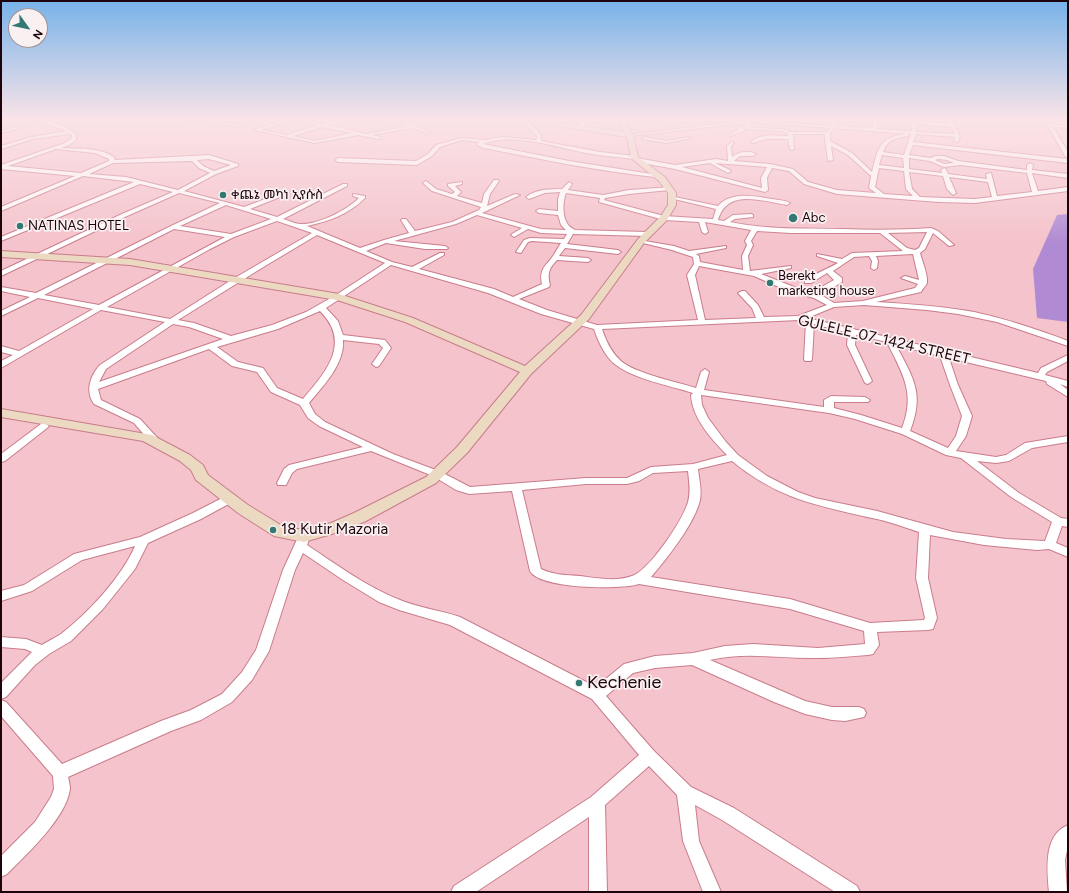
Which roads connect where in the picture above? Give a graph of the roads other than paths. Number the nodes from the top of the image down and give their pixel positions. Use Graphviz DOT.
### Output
graph roads {
  1 [pos="19,161"];
  2 [pos="132,161"];
  3 [pos="195,161"];
  4 [pos="221,161"];
  5 [pos="350,161"];
  6 [pos="421,161"];
  7 [pos="554,161"];
  8 [pos="638,161"];
  9 [pos="644,161"];
  10 [pos="730,161"];
  11 [pos="857,161"];
  12 [pos="879,161"];
  13 [pos="906,161"];
  14 [pos="933,161"];
  15 [pos="955,161"];
  16 [pos="990,161"];
  17 [pos="1030,161"];
  18 [pos="112,162"];
  19 [pos="710,162"];
  20 [pos="182,163"];
  21 [pos="958,163"];
  22 [pos="199,165"];
  23 [pos="943,165"];
  24 [pos="770,166"];
  25 [pos="877,166"];
  26 [pos="989,166"];
  27 [pos="1,167"];
  28 [pos="675,167"];
  29 [pos="728,170"];
  30 [pos="907,170"];
  31 [pos="1029,171"];
  32 [pos="214,173"];
  33 [pos="655,174"];
  34 [pos="82,175"];
  35 [pos="873,175"];
  36 [pos="944,175"];
  37 [pos="1068,176"];
  38 [pos="990,180"];
  39 [pos="496,181"];
  40 [pos="140,182"];
  41 [pos="426,183"];
  42 [pos="460,183"];
  43 [pos="568,184"];
  44 [pos="345,185"];
  45 [pos="669,188"];
  46 [pos="1068,189"];
  47 [pos="180,192"];
  48 [pos="563,192"];
  49 [pos="1035,192"];
  50 [pos="953,193"];
  51 [pos="283,194"];
  52 [pos="355,195"];
  53 [pos="517,195"];
  54 [pos="882,195"];
  55 [pos="453,196"];
  56 [pos="529,197"];
  57 [pos="602,198"];
  58 [pos="672,198"];
  59 [pos="918,198"];
  60 [pos="995,199"];
  61 [pos="226,203"];
  62 [pos="787,203"];
  63 [pos="246,208"];
  64 [pos="719,208"];
  65 [pos="1,209"];
  66 [pos="481,210"];
  67 [pos="539,211"];
  68 [pos="560,213"];
  69 [pos="751,216"];
  70 [pos="664,218"];
  71 [pos="277,219"];
  72 [pos="404,220"];
  73 [pos="702,221"];
  74 [pos="715,221"];
  75 [pos="725,223"];
  76 [pos="300,226"];
  77 [pos="173,227"];
  78 [pos="527,227"];
  79 [pos="755,229"];
  80 [pos="931,230"];
  81 [pos="572,231"];
  82 [pos="705,232"];
  83 [pos="882,232"];
  84 [pos="317,233"];
  85 [pos="413,234"];
  86 [pos="514,235"];
  87 [pos="232,236"];
  88 [pos="644,238"];
  89 [pos="1,239"];
  90 [pos="386,241"];
  91 [pos="563,243"];
  92 [pos="952,245"];
  93 [pos="724,247"];
  94 [pos="362,250"];
  95 [pos="519,252"];
  96 [pos="618,252"];
  97 [pos="916,252"];
  98 [pos="690,253"];
  99 [pos="1,254"];
  100 [pos="872,254"];
  101 [pos="820,255"];
  102 [pos="40,257"];
  103 [pos="556,258"];
  104 [pos="588,260"];
  105 [pos="107,261"];
  106 [pos="844,262"];
  107 [pos="390,263"];
  108 [pos="697,264"];
  109 [pos="789,267"];
  110 [pos="170,268"];
  111 [pos="874,268"];
  112 [pos="413,269"];
  113 [pos="749,272"];
  114 [pos="1,274"];
  115 [pos="833,275"];
  116 [pos="905,278"];
  117 [pos="239,279"];
  118 [pos="808,281"];
  119 [pos="923,283"];
  120 [pos="1,289"];
  121 [pos="742,293"];
  122 [pos="38,296"];
  123 [pos="816,296"];
  124 [pos="339,297"];
  125 [pos="514,299"];
  126 [pos="864,303"];
  127 [pos="833,305"];
  128 [pos="101,307"];
  129 [pos="321,307"];
  130 [pos="1,314"];
  131 [pos="799,318"];
  132 [pos="761,319"];
  133 [pos="171,321"];
  134 [pos="578,322"];
  135 [pos="702,322"];
  136 [pos="810,322"];
  137 [pos="597,327"];
  138 [pos="852,332"];
  139 [pos="339,337"];
  140 [pos="231,339"];
  141 [pos="890,340"];
  142 [pos="1068,344"];
  143 [pos="210,346"];
  144 [pos="1,349"];
  145 [pos="20,354"];
  146 [pos="944,354"];
  147 [pos="1068,358"];
  148 [pos="808,359"];
  149 [pos="376,364"];
  150 [pos="1,365"];
  151 [pos="527,370"];
  152 [pos="705,372"];
  153 [pos="1040,376"];
  154 [pos="868,381"];
  155 [pos="1068,384"];
  156 [pos="94,387"];
  157 [pos="699,392"];
  158 [pos="1068,394"];
  159 [pos="865,400"];
  160 [pos="304,403"];
  161 [pos="829,410"];
  162 [pos="1,412"];
  163 [pos="1,419"];
  164 [pos="44,426"];
  165 [pos="905,432"];
  166 [pos="1068,439"];
  167 [pos="157,442"];
  168 [pos="373,448"];
  169 [pos="950,453"];
  170 [pos="964,456"];
  171 [pos="734,457"];
  172 [pos="1,459"];
  173 [pos="693,467"];
  174 [pos="437,474"];
  175 [pos="201,477"];
  176 [pos="282,483"];
  177 [pos="516,487"];
  178 [pos="230,498"];
  179 [pos="1063,522"];
  180 [pos="925,530"];
  181 [pos="143,540"];
  182 [pos="303,541"];
  183 [pos="1050,545"];
  184 [pos="1068,553"];
  185 [pos="637,579"];
  186 [pos="1,596"];
  187 [pos="871,628"];
  188 [pos="1,642"];
  189 [pos="42,651"];
  190 [pos="693,659"];
  191 [pos="1,693"];
  192 [pos="597,695"];
  193 [pos="1,706"];
  194 [pos="859,713"];
  195 [pos="649,756"];
  196 [pos="60,773"];
  197 [pos="685,792"];
  198 [pos="598,802"];
  199 [pos="1068,833"];
  200 [pos="1,868"];
  201 [pos="460,892"];
  202 [pos="598,892"];
  203 [pos="712,892"];
  204 [pos="851,892"];
  205 [pos="1058,892"];
  1 -- 27 [label="street"];
  2 -- 18 [label="street"];
  3 -- 22 [label="street"];
  4 -- 32 [label="street"];
  5 -- 6 [label="street"];
  7 -- 33 [label="street"];
  8 -- 33 [label="main road"];
  9 -- 28 [label="street"];
  10 -- 19 [label="street"];
  10 -- 24 [label="street"];
  11 -- 35 [label="street"];
  12 -- 25 [label="street"];
  13 -- 30 [label="street"];
  14 -- 23 [label="street"];
  15 -- 21 [label="street"];
  16 -- 26 [label="street"];
  17 -- 31 [label="street"];
  18 -- 34 [label="street"];
  19 -- 28 [label="street"];
  19 -- 29 [label="street"];
  20 -- 22 [label="street"];
  21 -- 23 [label="street"];
  21 -- 26 [label="street"];
  22 -- 32 [label="street"];
  23 -- 36 [label="street"];
  24 -- 28 [label="street"];
  24 -- 54 [label="street"];
  25 -- 30 [label="street"];
  25 -- 35 [label="street"];
  26 -- 31 [label="street"];
  26 -- 38 [label="street"];
  27 -- 34 [label="street, GULELE_07_1424 STREET"];
  30 -- 36 [label="street"];
  30 -- 59 [label="street"];
  31 -- 37 [label="street"];
  31 -- 49 [label="street"];
  32 -- 47 [label="street"];
  33 -- 45 [label="main road"];
  34 -- 40 [label="street, GULELE_07_1424 STREET"];
  34 -- 65 [label="street"];
  35 -- 54 [label="street"];
  36 -- 38 [label="street"];
  36 -- 50 [label="street"];
  38 -- 60 [label="street"];
  39 -- 66 [label="street"];
  40 -- 47 [label="street, GULELE_07_1424 STREET"];
  40 -- 89 [label="street"];
  41 -- 55 [label="street"];
  42 -- 55 [label="street"];
  43 -- 48 [label="street"];
  44 -- 71 [label="street"];
  45 -- 57 [label="street"];
  45 -- 58 [label="main road"];
  46 -- 49 [label="street"];
  47 -- 61 [label="street, GULELE_07_1424 STREET"];
  47 -- 102 [label="street"];
  48 -- 56 [label="street"];
  48 -- 57 [label="street"];
  48 -- 68 [label="street"];
  49 -- 60 [label="street"];
  51 -- 63 [label="street"];
  52 -- 76 [label="street"];
  53 -- 66 [label="street"];
  54 -- 59 [label="street"];
  55 -- 66 [label="street"];
  57 -- 70 [label="street"];
  58 -- 64 [label="street"];
  58 -- 70 [label="main road"];
  59 -- 60 [label="street"];
  61 -- 63 [label="street, GULELE_07_1424 STREET"];
  61 -- 77 [label="street"];
  62 -- 64 [label="street"];
  63 -- 71 [label="street, GULELE_07_1424 STREET"];
  64 -- 74 [label="street"];
  66 -- 78 [label="street"];
  66 -- 85 [label="street"];
  67 -- 68 [label="street"];
  68 -- 81 [label="street"];
  69 -- 75 [label="street"];
  70 -- 73 [label="street"];
  70 -- 88 [label="main road"];
  71 -- 76 [label="street, GULELE_07_1424 STREET"];
  71 -- 87 [label="street"];
  72 -- 85 [label="street"];
  73 -- 74 [label="street"];
  73 -- 82 [label="street"];
  74 -- 75 [label="street"];
  75 -- 79 [label="street"];
  76 -- 84 [label="street, GULELE_07_1424 STREET"];
  77 -- 87 [label="street"];
  77 -- 105 [label="street"];
  78 -- 81 [label="street"];
  78 -- 86 [label="street"];
  79 -- 83 [label="street"];
  79 -- 113 [label="street"];
  80 -- 83 [label="street"];
  80 -- 92 [label="street"];
  80 -- 97 [label="street"];
  81 -- 88 [label="street"];
  81 -- 91 [label="street"];
  83 -- 97 [label="street"];
  84 -- 94 [label="street, GULELE_07_1424 STREET"];
  84 -- 117 [label="street"];
  85 -- 90 [label="street"];
  87 -- 110 [label="street"];
  88 -- 98 [label="street"];
  88 -- 134 [label="main road"];
  90 -- 94 [label="street"];
  90 -- 112 [label="street"];
  91 -- 95 [label="street"];
  91 -- 96 [label="street"];
  91 -- 103 [label="street"];
  93 -- 98 [label="street"];
  94 -- 107 [label="street, GULELE_07_1424 STREET"];
  97 -- 100 [label="street"];
  97 -- 119 [label="street"];
  98 -- 108 [label="street"];
  99 -- 102 [label="main road"];
  100 -- 106 [label="street"];
  100 -- 111 [label="street"];
  101 -- 106 [label="street"];
  102 -- 105 [label="main road"];
  102 -- 114 [label="street"];
  103 -- 104 [label="street"];
  103 -- 125 [label="street"];
  105 -- 110 [label="main road"];
  105 -- 122 [label="street"];
  106 -- 115 [label="street"];
  107 -- 112 [label="street, GULELE_07_1424 STREET"];
  107 -- 124 [label="street"];
  108 -- 113 [label="street"];
  108 -- 135 [label="street"];
  109 -- 113 [label="street"];
  110 -- 117 [label="main road"];
  110 -- 128 [label="street"];
  112 -- 125 [label="street, GULELE_07_1424 STREET"];
  113 -- 123 [label="street"];
  115 -- 118 [label="street"];
  115 -- 123 [label="street"];
  116 -- 119 [label="street"];
  117 -- 124 [label="main road"];
  117 -- 133 [label="street"];
  119 -- 126 [label="street"];
  120 -- 122 [label="street"];
  121 -- 132 [label="street"];
  122 -- 128 [label="street"];
  122 -- 130 [label="street"];
  123 -- 127 [label="street"];
  124 -- 129 [label="street"];
  124 -- 151 [label="main road"];
  125 -- 134 [label="street, GULELE_07_1424 STREET"];
  126 -- 127 [label="street"];
  126 -- 142 [label="street"];
  127 -- 131 [label="street"];
  128 -- 133 [label="street"];
  128 -- 145 [label="street"];
  129 -- 139 [label="street"];
  129 -- 140 [label="street"];
  131 -- 132 [label="street, GULELE_07_1424 STREET"];
  131 -- 136 [label="street, GULELE_07_1424 STREET"];
  132 -- 135 [label="street, GULELE_07_1424 STREET"];
  133 -- 140 [label="street"];
  133 -- 156 [label="street"];
  134 -- 137 [label="street, GULELE_07_1424 STREET"];
  134 -- 151 [label="main road"];
  135 -- 137 [label="street, GULELE_07_1424 STREET"];
  136 -- 138 [label="street, GULELE_07_1424 STREET"];
  136 -- 148 [label="street"];
  137 -- 157 [label="street"];
  138 -- 141 [label="street, GULELE_07_1424 STREET"];
  138 -- 154 [label="street"];
  139 -- 149 [label="street"];
  139 -- 160 [label="street"];
  140 -- 143 [label="street"];
  141 -- 146 [label="street, GULELE_07_1424 STREET"];
  141 -- 165 [label="street"];
  143 -- 156 [label="street"];
  143 -- 160 [label="street"];
  144 -- 145 [label="street"];
  145 -- 150 [label="street"];
  146 -- 153 [label="street, GULELE_07_1424 STREET"];
  146 -- 169 [label="street"];
  147 -- 153 [label="street"];
  151 -- 174 [label="main road"];
  152 -- 157 [label="street"];
  153 -- 155 [label="street, GULELE_07_1424 STREET"];
  153 -- 158 [label="street"];
  156 -- 167 [label="street"];
  157 -- 161 [label="street"];
  157 -- 171 [label="street"];
  159 -- 161 [label="street"];
  160 -- 168 [label="street"];
  161 -- 165 [label="street"];
  162 -- 167 [label="main road"];
  163 -- 164 [label="main road"];
  164 -- 172 [label="street"];
  164 -- 175 [label="main road"];
  165 -- 169 [label="street"];
  166 -- 170 [label="street"];
  167 -- 175 [label="main road"];
  168 -- 174 [label="street"];
  168 -- 176 [label="street"];
  169 -- 170 [label="street"];
  170 -- 179 [label="street"];
  171 -- 173 [label="street"];
  171 -- 180 [label="street"];
  173 -- 177 [label="street"];
  173 -- 185 [label="street"];
  174 -- 177 [label="street"];
  174 -- 182 [label="main road"];
  175 -- 178 [label="main road"];
  177 -- 185 [label="street"];
  178 -- 181 [label="street"];
  178 -- 182 [label="main road"];
  179 -- 183 [label="street"];
  180 -- 183 [label="street"];
  180 -- 187 [label="street"];
  181 -- 186 [label="street"];
  181 -- 189 [label="street"];
  182 -- 192 [label="street"];
  182 -- 196 [label="street"];
  183 -- 184 [label="street"];
  185 -- 187 [label="street"];
  187 -- 190 [label="street"];
  188 -- 189 [label="street"];
  189 -- 191 [label="street"];
  190 -- 192 [label="street"];
  190 -- 194 [label="street"];
  192 -- 195 [label="street"];
  193 -- 196 [label="street"];
  195 -- 197 [label="street"];
  195 -- 198 [label="street"];
  196 -- 200 [label="street"];
  197 -- 203 [label="street"];
  197 -- 204 [label="street"];
  198 -- 201 [label="street"];
  198 -- 202 [label="street"];
  199 -- 205 [label="street"];
}
